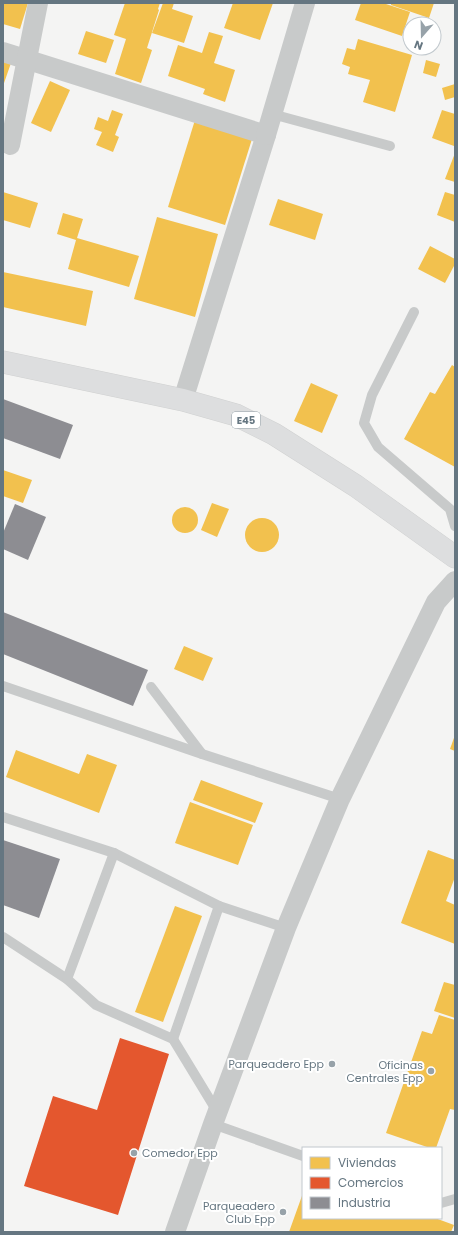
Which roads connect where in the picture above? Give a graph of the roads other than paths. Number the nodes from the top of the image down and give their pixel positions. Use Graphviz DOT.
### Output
graph roads {
  1 [pos="38,3"];
  2 [pos="305,3"];
  3 [pos="3,52"];
  4 [pos="26,60"];
  5 [pos="272,114"];
  6 [pos="266,135"];
  7 [pos="10,145"];
  8 [pos="390,146"];
  9 [pos="414,312"];
  10 [pos="3,362"];
  11 [pos="183,400"];
  12 [pos="455,526"];
  13 [pos="455,557"];
  14 [pos="455,581"];
  15 [pos="3,686"];
  16 [pos="151,687"];
  17 [pos="202,754"];
  18 [pos="340,798"];
  19 [pos="3,817"];
  20 [pos="114,853"];
  21 [pos="219,906"];
  22 [pos="286,928"];
  23 [pos="3,937"];
  24 [pos="67,979"];
  25 [pos="173,1039"];
  26 [pos="216,1119"];
  27 [pos="302,1156"];
  28 [pos="455,1199"];
  29 [pos="442,1203"];
  30 [pos="176,1232"];
  1 -- 4 [label="street"];
  2 -- 5 [label="street"];
  3 -- 4 [label="street"];
  4 -- 6 [label="street"];
  4 -- 7 [label="street"];
  5 -- 6 [label="street"];
  5 -- 8 [label="lane"];
  6 -- 11 [label="street"];
  9 -- 12 [label="lane"];
  10 -- 11 [label="highway, E45"];
  11 -- 13 [label="highway, E45"];
  14 -- 18 [label="street"];
  15 -- 17 [label="lane"];
  16 -- 17 [label="lane"];
  17 -- 18 [label="lane"];
  18 -- 22 [label="street"];
  19 -- 20 [label="lane"];
  20 -- 21 [label="lane"];
  20 -- 24 [label="lane"];
  21 -- 22 [label="lane"];
  21 -- 25 [label="lane"];
  22 -- 26 [label="street"];
  23 -- 24 [label="lane"];
  24 -- 25 [label="lane"];
  25 -- 26 [label="lane"];
  26 -- 27 [label="lane"];
  26 -- 30 [label="street"];
  28 -- 29 [label="lane"];
}
